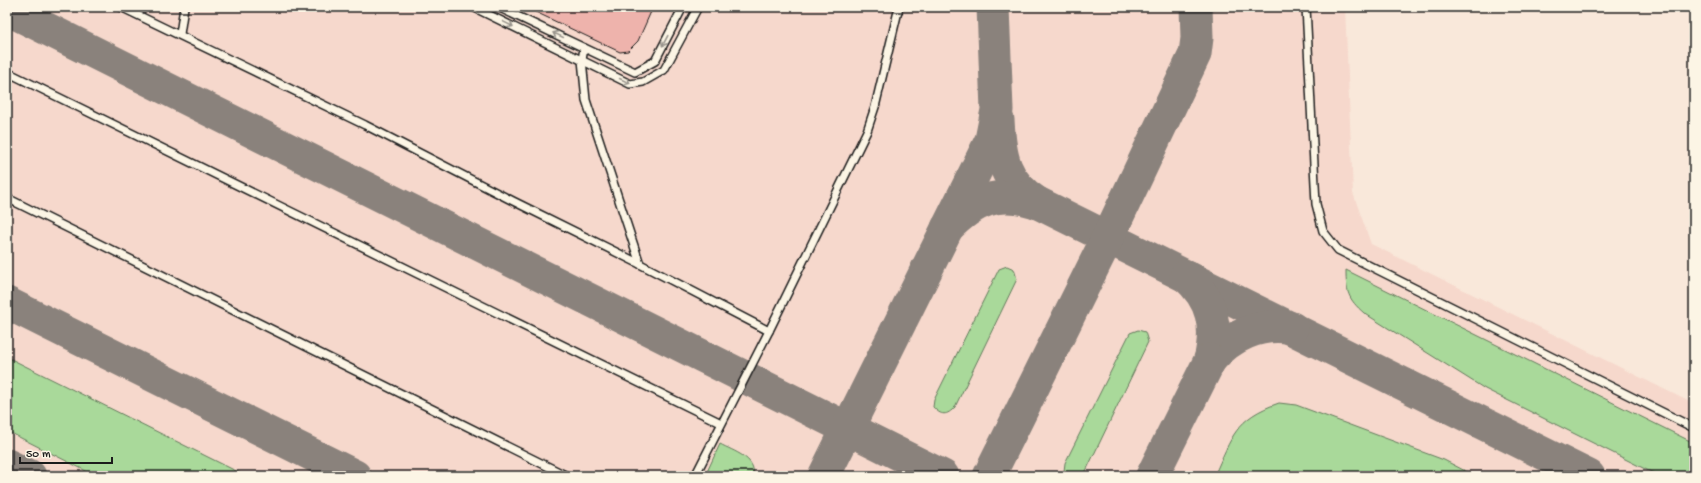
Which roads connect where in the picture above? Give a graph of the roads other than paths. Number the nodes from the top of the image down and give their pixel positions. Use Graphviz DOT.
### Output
graph roads {
  1 [pos="121,7"];
  2 [pos="184,7"];
  3 [pos="473,7"];
  4 [pos="498,7"];
  5 [pos="683,7"];
  6 [pos="698,7"];
  7 [pos="899,7"];
  8 [pos="1306,7"];
  9 [pos="180,34"];
  10 [pos="584,48"];
  11 [pos="582,60"];
  12 [pos="7,72"];
  13 [pos="7,198"];
  14 [pos="640,264"];
  15 [pos="769,331"];
  16 [pos="721,423"];
  17 [pos="1694,428"];
  18 [pos="567,476"];
  19 [pos="695,476"];
  1 -- 9 [label="lane"];
  2 -- 9 [label="lane"];
  3 -- 11 [label="lane, one-way"];
  10 -- 4 [label="lane, one-way"];
  5 -- 10 [label="lane, one-way"];
  11 -- 6 [label="lane, one-way"];
  7 -- 15 [label="lane"];
  8 -- 17 [label="lane"];
  9 -- 14 [label="lane"];
  10 -- 11 [label="lane"];
  11 -- 14 [label="lane"];
  12 -- 16 [label="lane"];
  13 -- 18 [label="lane"];
  14 -- 15 [label="lane"];
  15 -- 16 [label="lane"];
  16 -- 19 [label="lane"];
}
